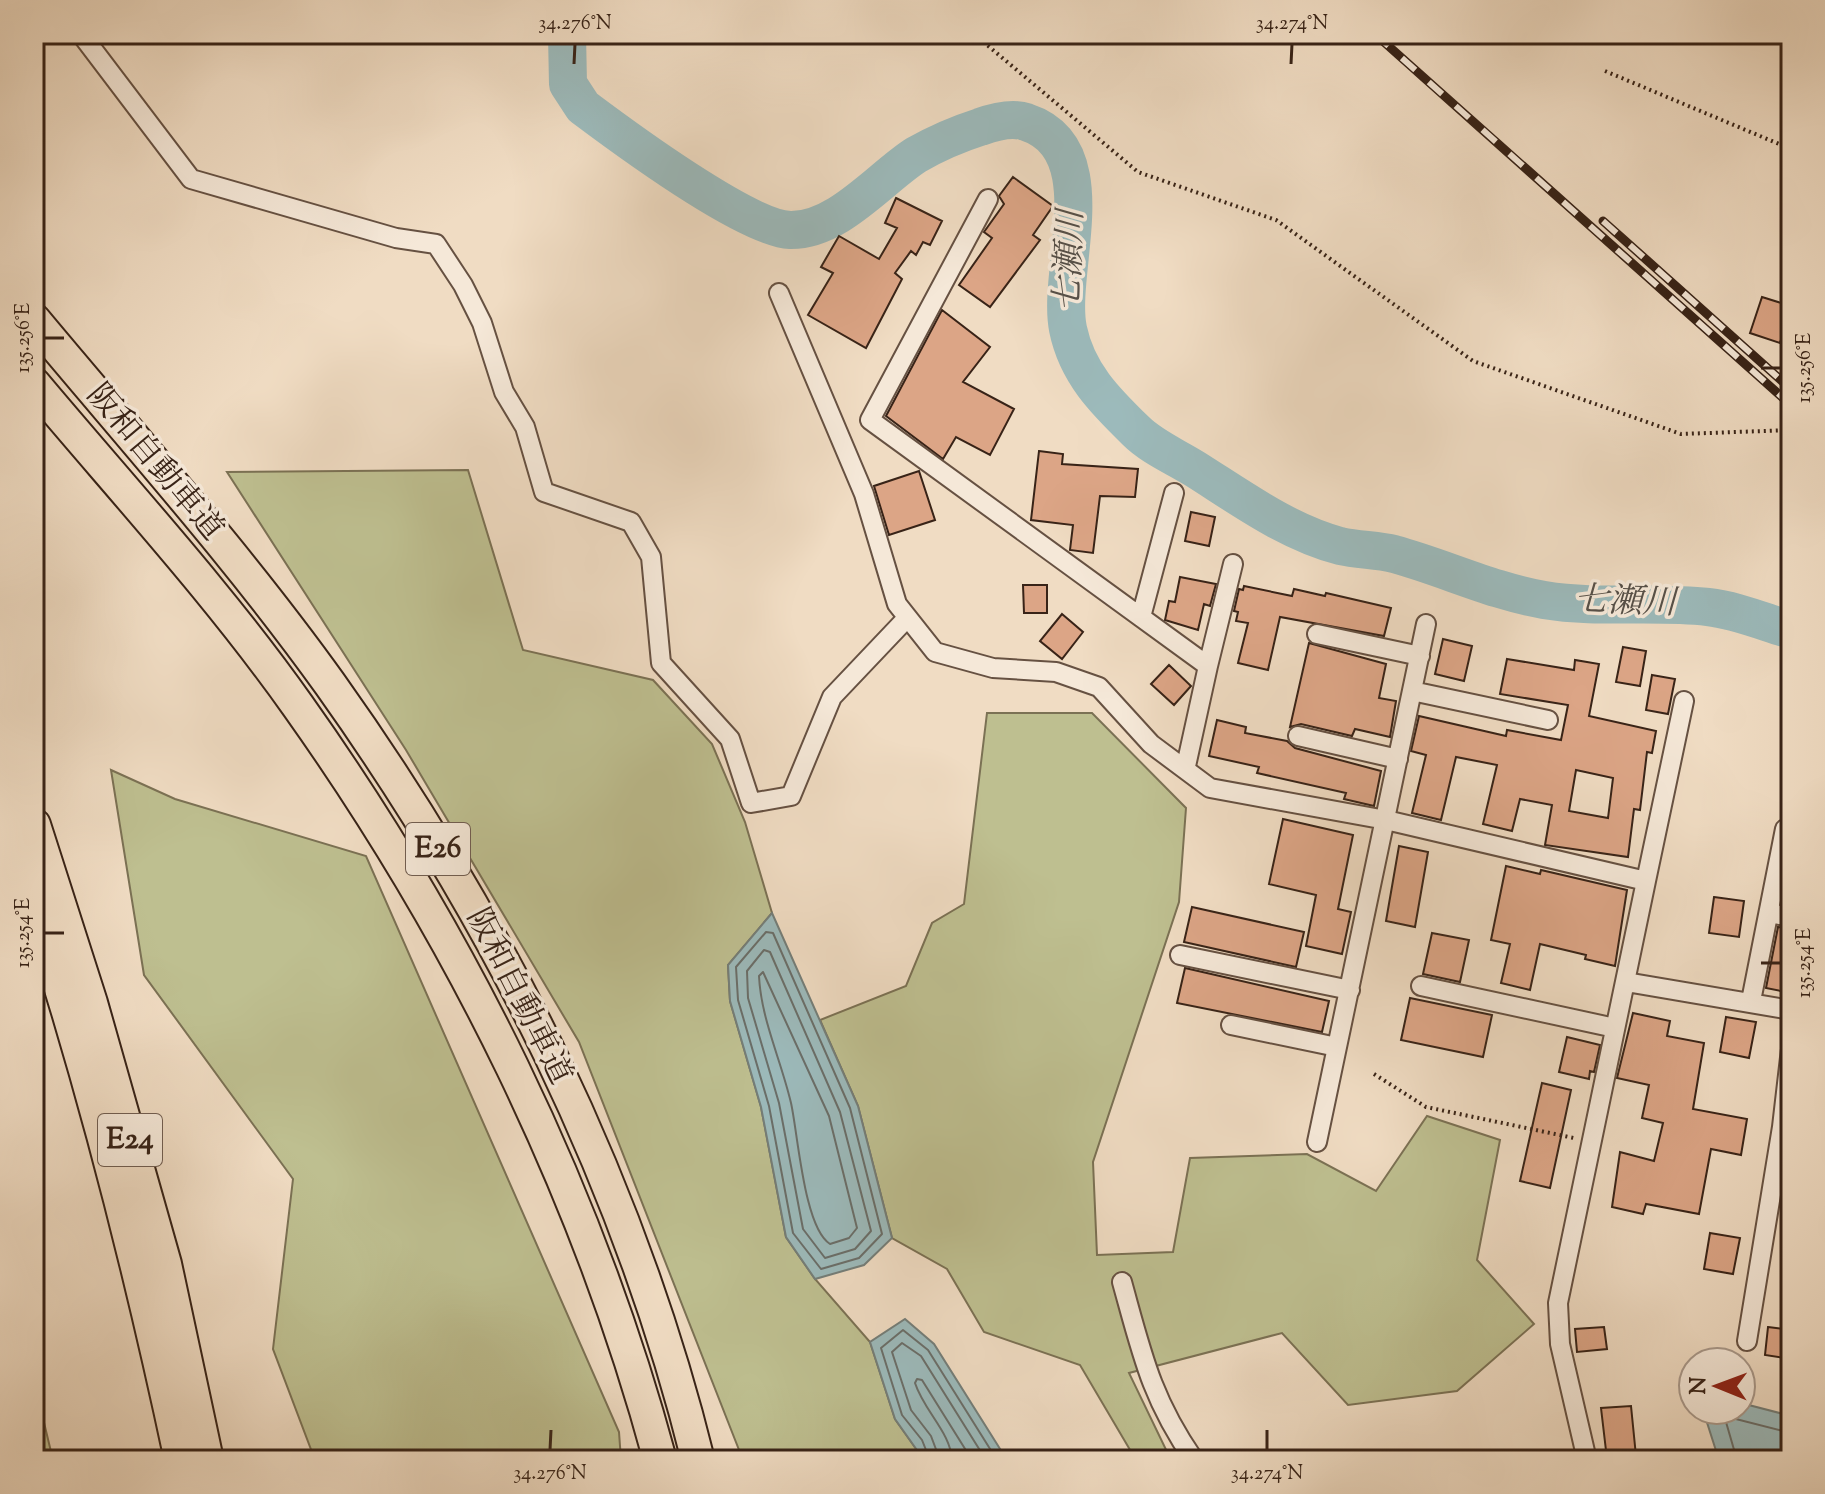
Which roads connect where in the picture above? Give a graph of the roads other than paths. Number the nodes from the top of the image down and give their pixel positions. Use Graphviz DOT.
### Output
graph roads {
  1 [pos="81,34"];
  2 [pos="988,199"];
  3 [pos="779,293"];
  4 [pos="34,320"];
  5 [pos="34,384"];
  6 [pos="1174,493"];
  7 [pos="1233,564"];
  8 [pos="1141,617"];
  9 [pos="907,618"];
  10 [pos="1426,624"];
  11 [pos="1317,634"];
  12 [pos="1420,656"];
  13 [pos="1208,666"];
  14 [pos="1412,691"];
  15 [pos="1684,701"];
  16 [pos="1548,720"];
  17 [pos="1298,736"];
  18 [pos="1398,759"];
  19 [pos="1186,766"];
  20 [pos="1386,820"];
  21 [pos="34,825"];
  22 [pos="1791,830"];
  23 [pos="1646,881"];
  24 [pos="34,903"];
  25 [pos="1769,913"];
  26 [pos="434,915"];
  27 [pos="1791,917"];
  28 [pos="1180,955"];
  29 [pos="1626,982"];
  30 [pos="1421,986"];
  31 [pos="1350,990"];
  32 [pos="1751,1001"];
  33 [pos="1791,1010"];
  34 [pos="1231,1025"];
  35 [pos="1615,1028"];
  36 [pos="1337,1047"];
  37 [pos="1791,1049"];
  38 [pos="1317,1142"];
  39 [pos="1122,1282"];
  40 [pos="1747,1341"];
  41 [pos="684,1404"];
  42 [pos="181,1460"];
  43 [pos="207,1460"];
  44 [pos="638,1460"];
  45 [pos="660,1460"];
  46 [pos="698,1460"];
  47 [pos="706,1460"];
  48 [pos="1194,1460"];
  49 [pos="1587,1460"];
  1 -- 9 [label="street"];
  2 -- 8 [label="street"];
  3 -- 9 [label="street"];
  4 -- 41 [label="highway, 阪和自動車道 / E26"];
  5 -- 26 [label="highway, 阪和自動車道 / E26"];
  6 -- 8 [label="street"];
  7 -- 13 [label="street"];
  8 -- 13 [label="street"];
  9 -- 19 [label="street"];
  10 -- 12 [label="street"];
  11 -- 12 [label="street"];
  12 -- 14 [label="street"];
  13 -- 19 [label="street"];
  14 -- 16 [label="street"];
  14 -- 18 [label="street"];
  15 -- 23 [label="street"];
  17 -- 18 [label="street"];
  18 -- 20 [label="street"];
  19 -- 20 [label="street"];
  20 -- 23 [label="street"];
  20 -- 31 [label="street"];
  21 -- 43 [label="highway, E24"];
  22 -- 25 [label="street"];
  23 -- 29 [label="street"];
  24 -- 42 [label="highway, E24"];
  25 -- 27 [label="street"];
  25 -- 32 [label="street"];
  26 -- 44 [label="highway"];
  26 -- 45 [label="highway, 阪和自動車道 / E26"];
  28 -- 31 [label="street"];
  29 -- 32 [label="street"];
  29 -- 35 [label="street"];
  30 -- 35 [label="street"];
  31 -- 36 [label="street"];
  32 -- 33 [label="street"];
  34 -- 36 [label="street"];
  35 -- 49 [label="street"];
  36 -- 38 [label="street"];
  37 -- 40 [label="street"];
  39 -- 48 [label="street"];
  41 -- 46 [label="highway, 阪和自動車道 / E26"];
  41 -- 47 [label="highway"];
}
